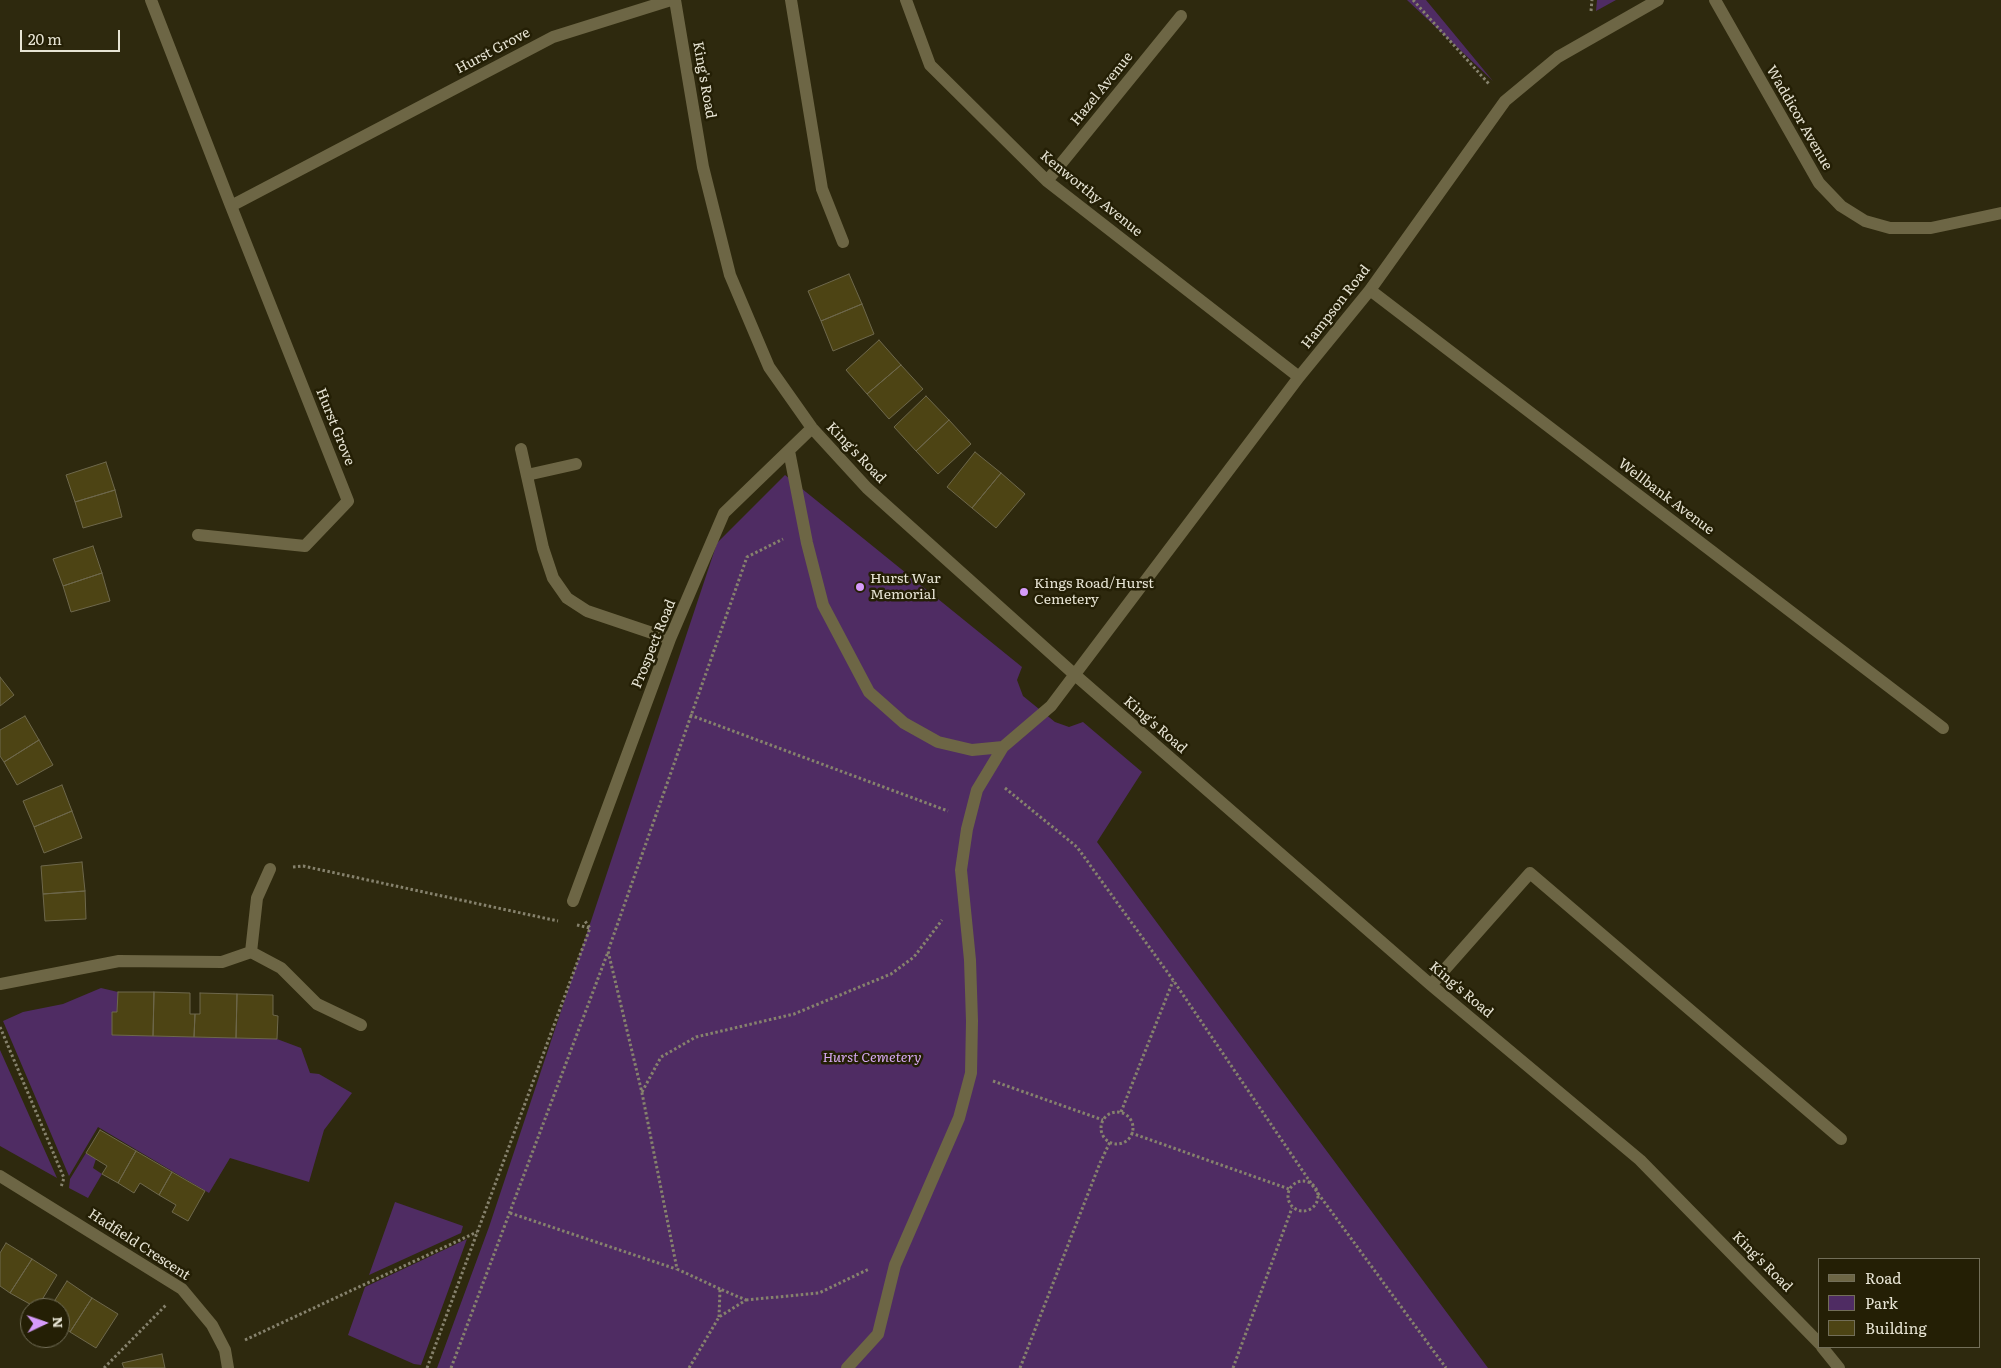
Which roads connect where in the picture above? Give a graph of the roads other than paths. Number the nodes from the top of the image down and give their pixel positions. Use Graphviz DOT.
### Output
graph roads {
  1 [pos="151,0"];
  2 [pos="671,0"];
  3 [pos="675,0"];
  4 [pos="791,0"];
  5 [pos="906,0"];
  6 [pos="1658,0"];
  7 [pos="1715,0"];
  8 [pos="1181,16"];
  9 [pos="1046,181"];
  10 [pos="231,206"];
  11 [pos="2001,213"];
  12 [pos="843,242"];
  13 [pos="1370,290"];
  14 [pos="1299,378"];
  15 [pos="812,428"];
  16 [pos="521,449"];
  17 [pos="789,451"];
  18 [pos="576,464"];
  19 [pos="527,475"];
  20 [pos="198,535"];
  21 [pos="670,639"];
  22 [pos="1074,674"];
  23 [pos="1943,728"];
  24 [pos="1003,747"];
  25 [pos="270,869"];
  26 [pos="573,901"];
  27 [pos="251,952"];
  28 [pos="0,984"];
  29 [pos="1431,985"];
  30 [pos="360,1025"];
  31 [pos="1841,1140"];
  32 [pos="0,1176"];
  33 [pos="1818,1342"];
  34 [pos="1823,1348"];
  35 [pos="228,1368"];
  36 [pos="847,1368"];
  37 [pos="1839,1368"];
  1 -- 10 [label="street, Hurst Grove"];
  2 -- 10 [label="street, Hurst Grove"];
  3 -- 15 [label="street, King's Road"];
  4 -- 12 [label="street"];
  5 -- 9 [label="street, Kenworthy Avenue"];
  6 -- 13 [label="street, Hampson Road"];
  7 -- 11 [label="street, Waddicor Avenue"];
  8 -- 9 [label="street, Hazel Avenue"];
  9 -- 14 [label="street, Kenworthy Avenue"];
  10 -- 20 [label="street, Hurst Grove"];
  13 -- 14 [label="street, Hampson Road"];
  13 -- 23 [label="street, Wellbank Avenue"];
  14 -- 22 [label="street, Hampson Road"];
  15 -- 17 [label="street, Prospect Road"];
  15 -- 22 [label="street, King's Road"];
  16 -- 19 [label="street"];
  17 -- 21 [label="street, Prospect Road"];
  17 -- 24 [label="street"];
  18 -- 19 [label="street"];
  19 -- 21 [label="street"];
  21 -- 26 [label="street, Prospect Road"];
  22 -- 24 [label="street, Hampson Road"];
  22 -- 29 [label="street, King's Road"];
  24 -- 36 [label="street, Hampson Road"];
  25 -- 27 [label="street"];
  27 -- 28 [label="street"];
  27 -- 30 [label="street"];
  29 -- 31 [label="street"];
  29 -- 33 [label="street, King's Road"];
  32 -- 35 [label="street, Hadfield Crescent"];
  34 -- 37 [label="street"];
}
